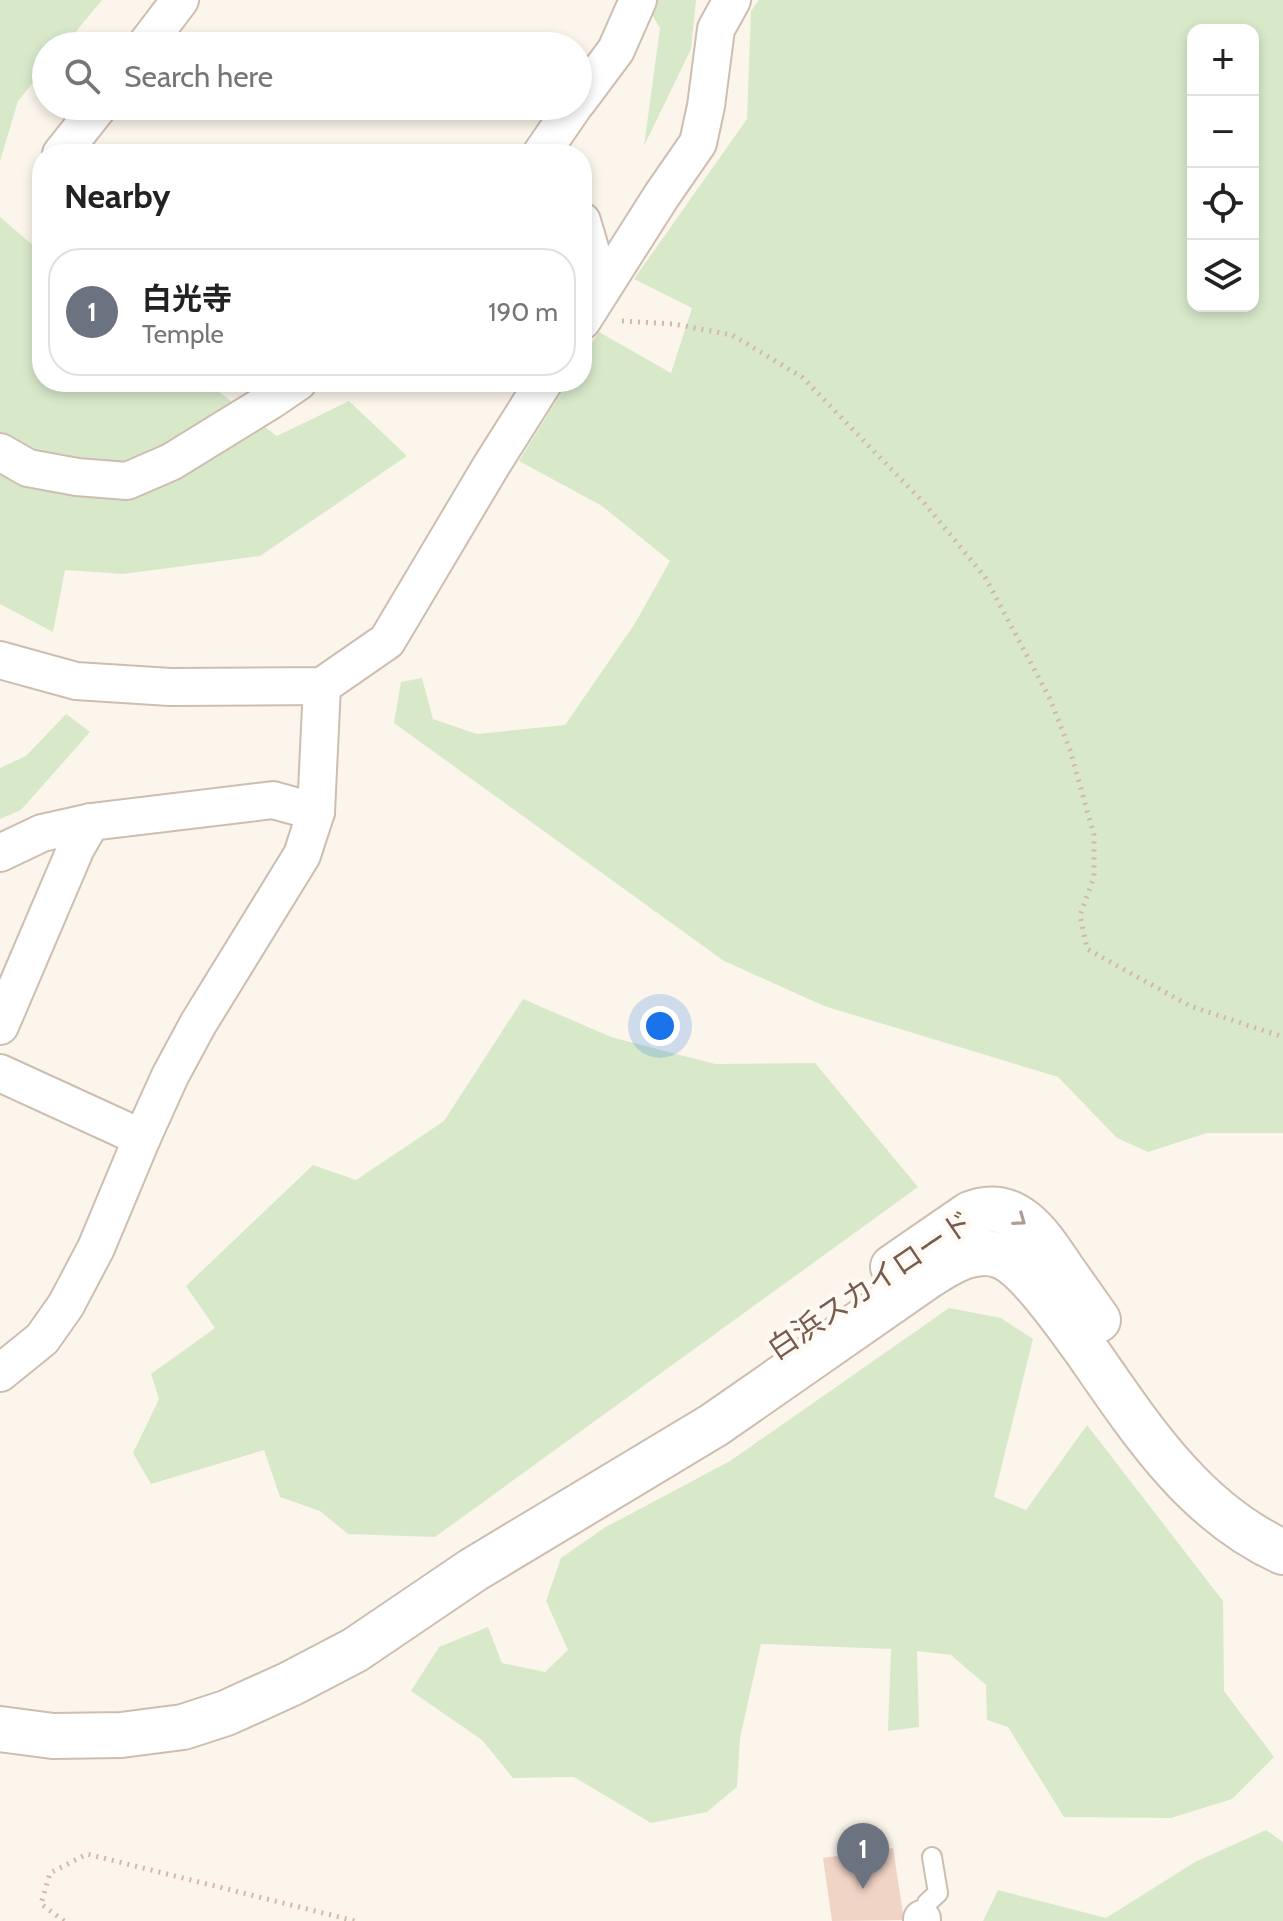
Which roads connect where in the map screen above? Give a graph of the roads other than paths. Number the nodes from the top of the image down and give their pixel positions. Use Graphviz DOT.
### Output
graph roads {
  1 [pos="180,0"];
  2 [pos="638,0"];
  3 [pos="732,0"];
  4 [pos="156,32"];
  5 [pos="592,82"];
  6 [pos="88,120"];
  7 [pos="69,144"];
  8 [pos="592,273"];
  9 [pos="599,310"];
  10 [pos="267,392"];
  11 [pos="538,392"];
  12 [pos="0,452"];
  13 [pos="0,660"];
  14 [pos="322,686"];
  15 [pos="316,812"];
  16 [pos="91,822"];
  17 [pos="0,853"];
  18 [pos="0,1026"];
  19 [pos="0,1073"];
  20 [pos="142,1138"];
  21 [pos="0,1373"];
  22 [pos="1283,1527"];
  23 [pos="1283,1552"];
  24 [pos="473,1570"];
  25 [pos="0,1729"];
  26 [pos="932,1857"];
  27 [pos="922,1920"];
  1 -- 4 [label="street"];
  2 -- 5 [label="street"];
  3 -- 9 [label="street"];
  6 -- 7 [label="street"];
  8 -- 9 [label="street"];
  10 -- 12 [label="street"];
  11 -- 14 [label="street"];
  13 -- 14 [label="street"];
  14 -- 15 [label="street"];
  15 -- 16 [label="street"];
  15 -- 20 [label="street"];
  16 -- 17 [label="street"];
  16 -- 18 [label="street"];
  19 -- 20 [label="street"];
  20 -- 21 [label="street"];
  24 -- 22 [label="street, 白浜スカイロード, one-way"];
  23 -- 24 [label="street, 白浜スカイロード"];
  24 -- 25 [label="street, 白浜スカイロード"];
  26 -- 27 [label="lane"];
}
